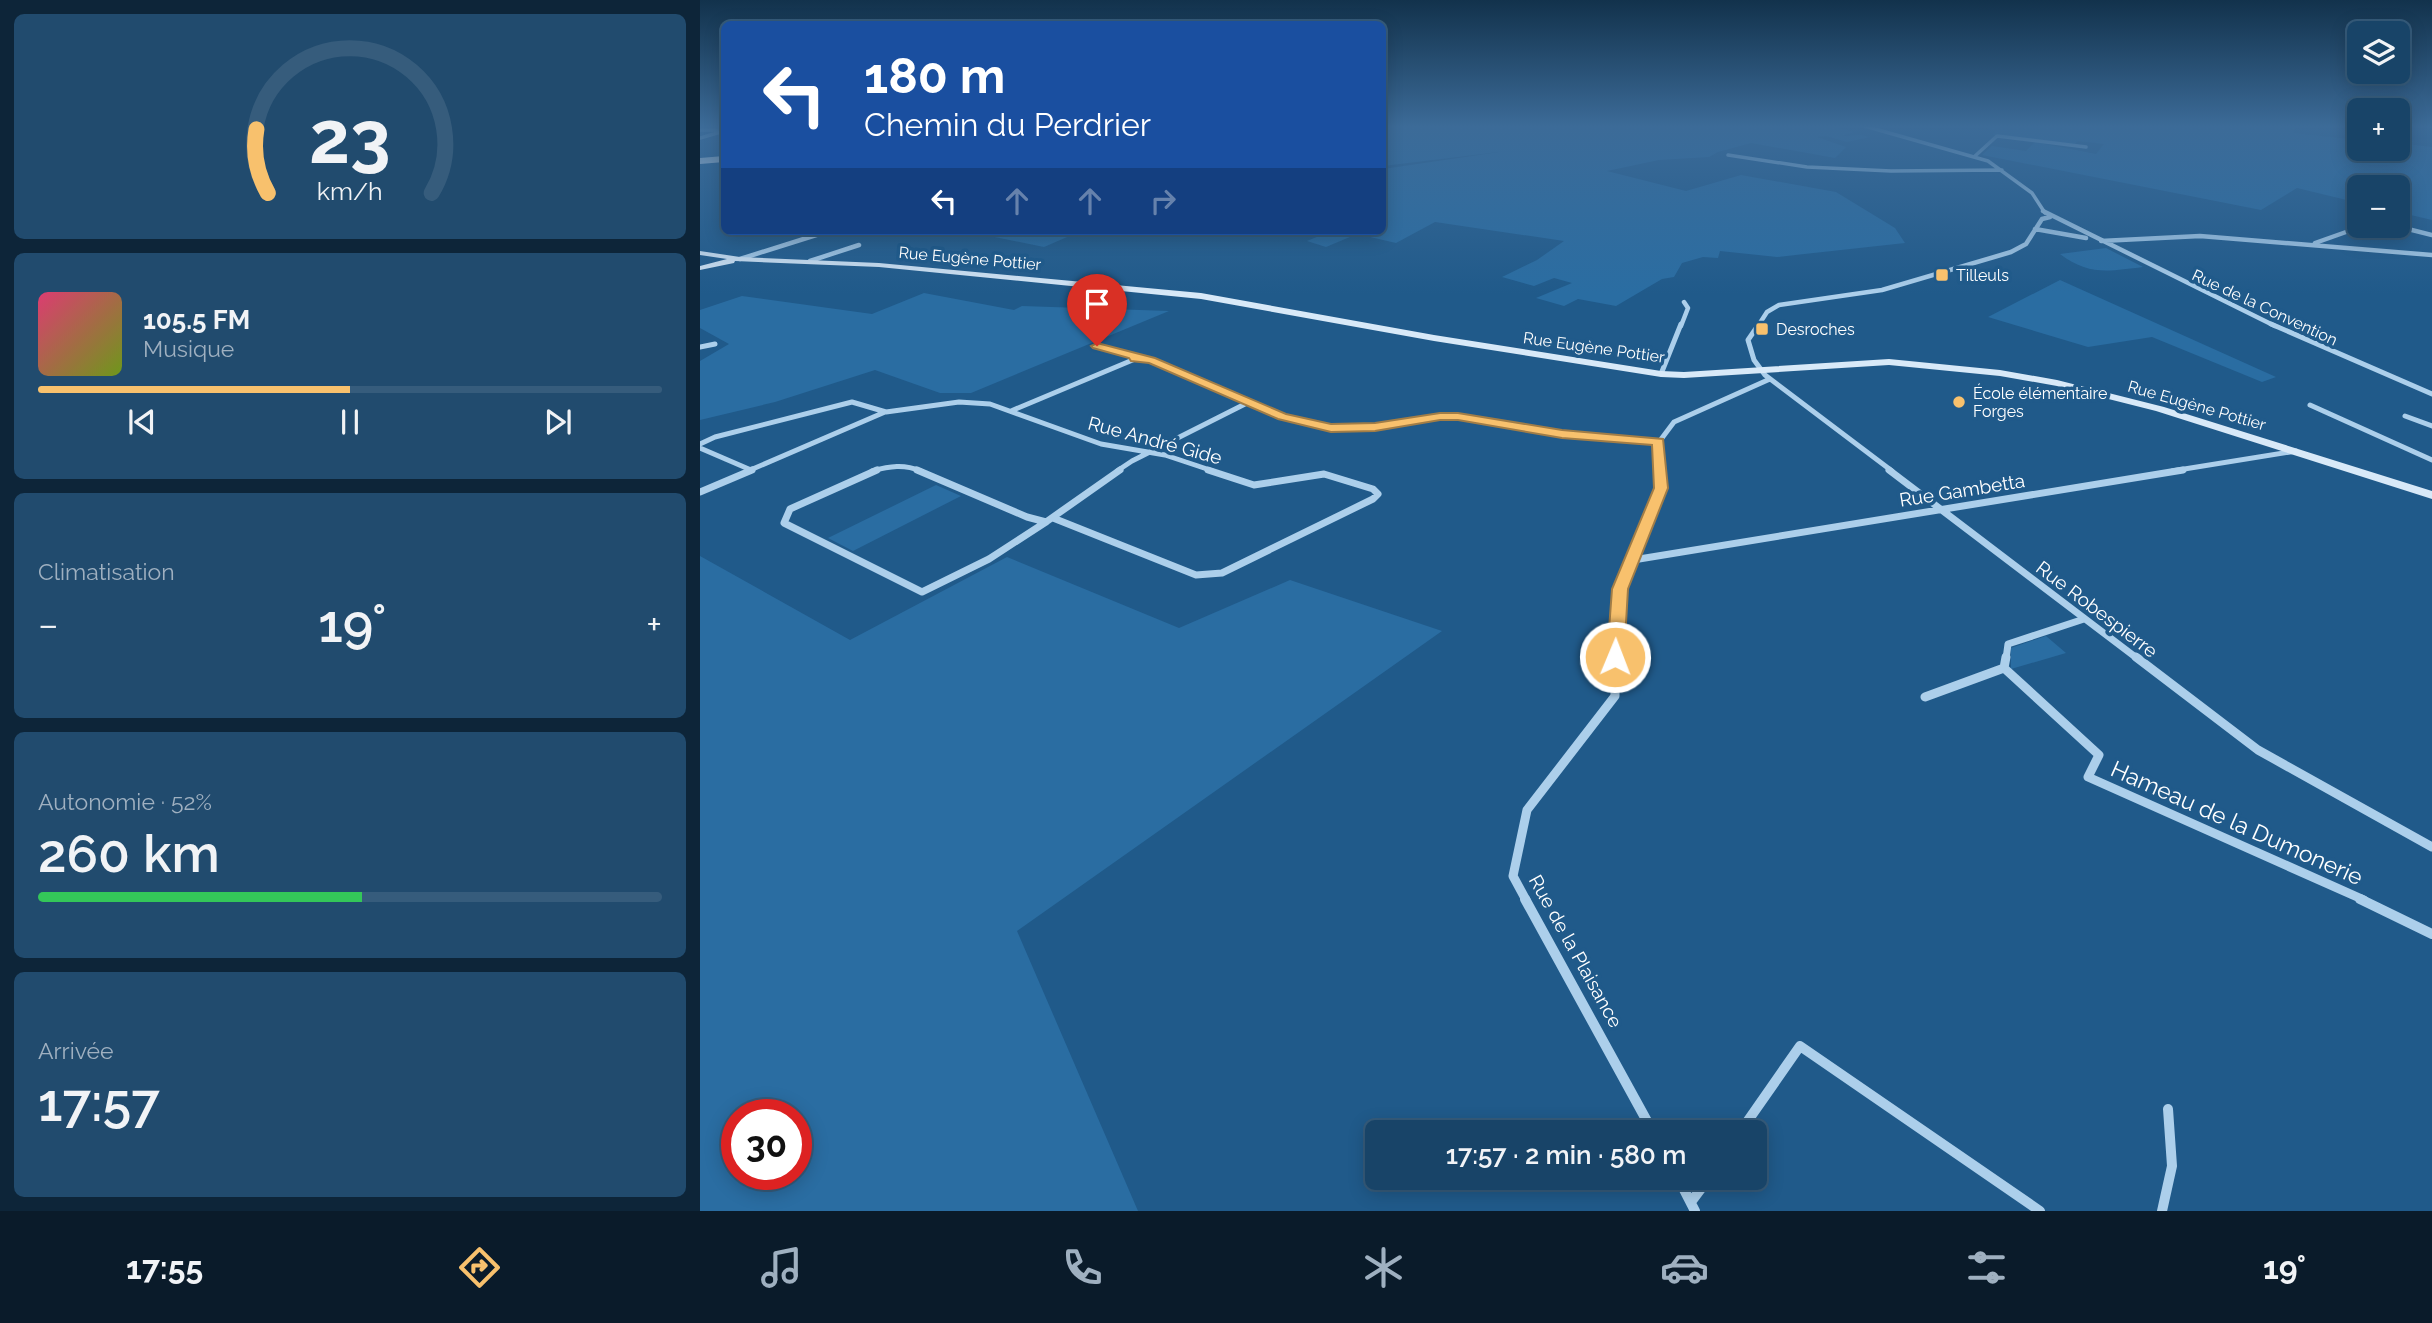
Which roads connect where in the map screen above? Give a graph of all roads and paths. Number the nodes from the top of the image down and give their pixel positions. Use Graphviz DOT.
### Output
graph roads {
  1 [pos="2017,182"];
  2 [pos="2050,217"];
  3 [pos="2035,229"];
  4 [pos="2410,230"];
  5 [pos="2347,231"];
  6 [pos="816,235"];
  7 [pos="2432,235"];
  8 [pos="2091,237"];
  9 [pos="2098,241"];
  10 [pos="2311,244"];
  11 [pos="859,245"];
  12 [pos="700,253"];
  13 [pos="2432,254"];
  14 [pos="740,259"];
  15 [pos="810,261"];
  16 [pos="700,268"];
  17 [pos="1684,302"];
  18 [pos="715,344"];
  19 [pos="1097,346"];
  20 [pos="700,347"];
  21 [pos="1135,359"];
  22 [pos="1760,370"];
  23 [pos="1661,374"];
  24 [pos="1770,379"];
  25 [pos="2432,394"];
  26 [pos="1247,403"];
  27 [pos="2310,405"];
  28 [pos="1011,411"];
  29 [pos="886,412"];
  30 [pos="2405,416"];
  31 [pos="2432,426"];
  32 [pos="1659,442"];
  33 [pos="700,446"];
  34 [pos="2296,451"];
  35 [pos="1150,452"];
  36 [pos="2432,460"];
  37 [pos="751,470"];
  38 [pos="700,492"];
  39 [pos="2432,495"];
  40 [pos="1942,510"];
  41 [pos="1049,520"];
  42 [pos="1633,561"];
  43 [pos="2084,619"];
  44 [pos="2004,668"];
  45 [pos="1925,697"];
  46 [pos="2432,847"];
  47 [pos="2432,934"];
  48 [pos="2168,1109"];
  49 [pos="1646,1120"];
  50 [pos="1748,1120"];
  51 [pos="1684,1190"];
  52 [pos="1702,1190"];
  53 [pos="1693,1207"];
  54 [pos="2040,1211"];
  55 [pos="2162,1211"];
  1 -- 2 [label="street, Rue de la Convention"];
  2 -- 3 [label="street"];
  2 -- 8 [label="street, Rue de la Convention"];
  3 -- 8 [label="street, Rue de la Convention"];
  3 -- 22 [label="street"];
  4 -- 7 [label="street"];
  5 -- 10 [label="street"];
  6 -- 14 [label="street"];
  8 -- 9 [label="street, Rue de la Convention"];
  9 -- 10 [label="street"];
  9 -- 25 [label="street, Rue de la Convention"];
  10 -- 13 [label="street"];
  11 -- 15 [label="street"];
  12 -- 14 [label="street"];
  14 -- 15 [label="street, Rue Eugène Pottier"];
  14 -- 16 [label="street"];
  15 -- 23 [label="street, Rue Eugène Pottier"];
  17 -- 23 [label="street"];
  18 -- 20 [label="street"];
  19 -- 21 [label="street"];
  21 -- 26 [label="street"];
  21 -- 28 [label="street"];
  22 -- 23 [label="street, Rue Eugène Pottier"];
  22 -- 24 [label="street, Rue Robespierre"];
  22 -- 34 [label="street, Rue Eugène Pottier"];
  24 -- 32 [label="street"];
  24 -- 40 [label="street, Rue Robespierre"];
  26 -- 32 [label="street"];
  26 -- 35 [label="street"];
  27 -- 36 [label="street"];
  28 -- 29 [label="street, Rue André Gide"];
  28 -- 35 [label="street, Rue André Gide"];
  29 -- 33 [label="street, Rue André Gide"];
  29 -- 37 [label="street"];
  30 -- 31 [label="street"];
  32 -- 42 [label="street, Rue de la Plaisance"];
  33 -- 37 [label="street, Rue André Gide"];
  34 -- 39 [label="street, Rue Eugène Pottier"];
  34 -- 40 [label="street, Rue Gambetta"];
  35 -- 41 [label="street"];
  35 -- 41 [label="street, Rue André Gide"];
  37 -- 38 [label="street"];
  40 -- 42 [label="street, Rue Gambetta"];
  40 -- 43 [label="street, Rue Robespierre"];
  41 -- 41 [label="street"];
  42 -- 49 [label="street, Rue de la Plaisance"];
  43 -- 44 [label="street"];
  43 -- 46 [label="street, Rue Robespierre"];
  44 -- 45 [label="street"];
  44 -- 47 [label="street, Hameau de la Dumonerie"];
  48 -- 55 [label="street"];
  50 -- 54 [label="street"];
  51 -- 53 [label="street"];
  52 -- 53 [label="street"];
}
